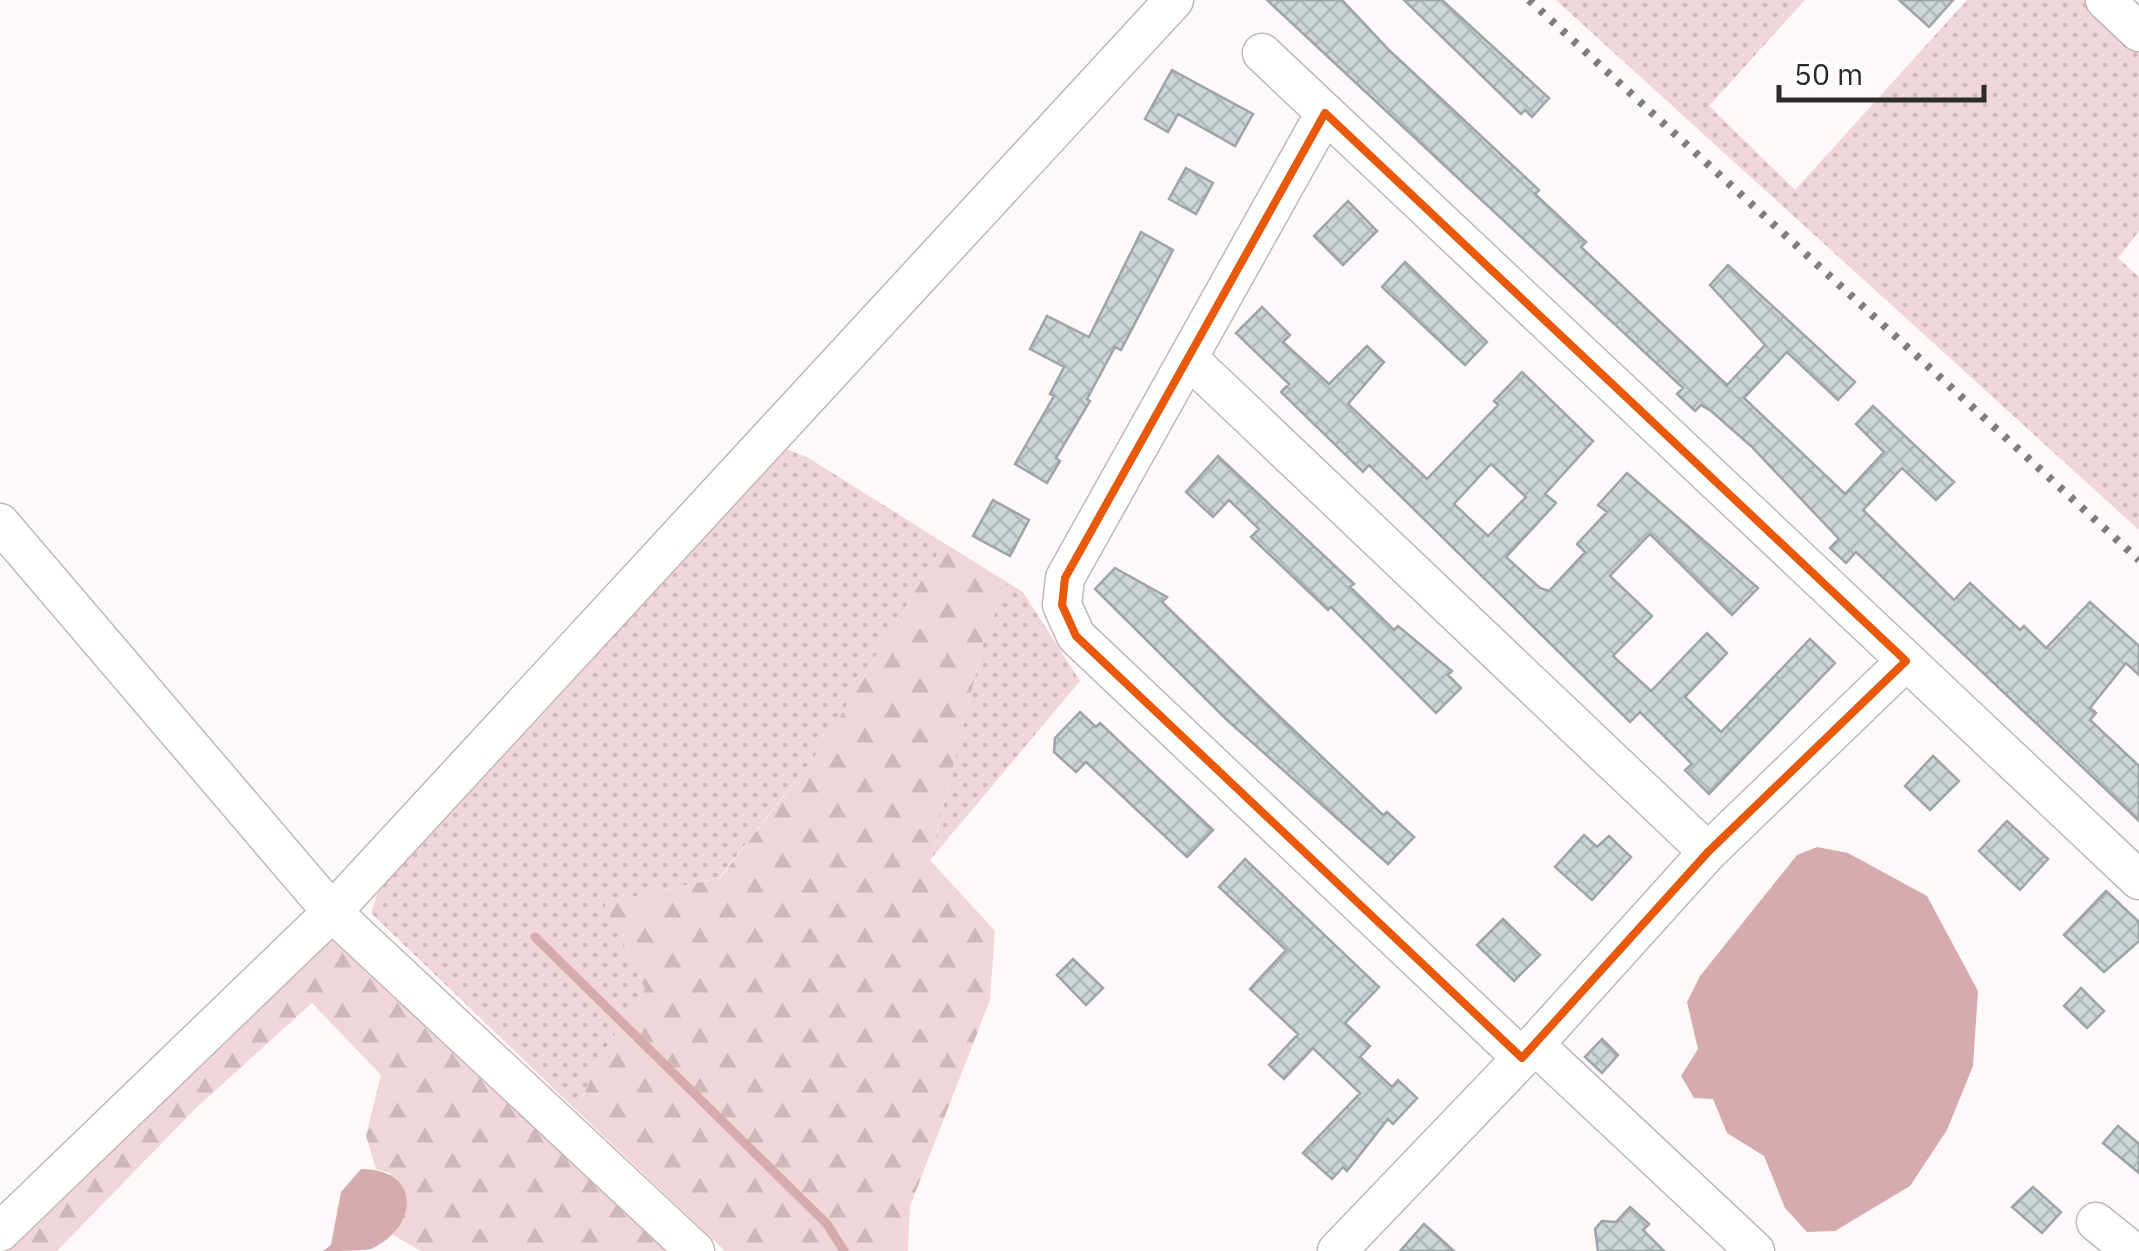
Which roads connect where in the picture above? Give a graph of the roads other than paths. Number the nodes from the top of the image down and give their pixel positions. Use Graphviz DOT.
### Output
graph roads {
  1 [pos="1174,0"];
  2 [pos="2104,0"];
  3 [pos="2139,32"];
  4 [pos="1262,54"];
  5 [pos="1325,113"];
  6 [pos="1188,358"];
  7 [pos="0,523"];
  8 [pos="1906,661"];
  9 [pos="1708,852"];
  10 [pos="2139,880"];
  11 [pos="332,912"];
  12 [pos="1528,1051"];
  13 [pos="2096,1222"];
  14 [pos="0,1232"];
  15 [pos="696,1251"];
  16 [pos="1337,1251"];
  17 [pos="1755,1251"];
  18 [pos="2132,1251"];
  1 -- 11 [label="street"];
  2 -- 3 [label="street"];
  4 -- 5 [label="street"];
  5 -- 6 [label="street"];
  5 -- 8 [label="street"];
  6 -- 9 [label="street"];
  6 -- 12 [label="street"];
  7 -- 11 [label="street"];
  8 -- 9 [label="street"];
  8 -- 10 [label="street"];
  9 -- 12 [label="street"];
  11 -- 14 [label="street"];
  11 -- 15 [label="street"];
  12 -- 16 [label="street"];
  12 -- 17 [label="street"];
  13 -- 18 [label="street"];
}
